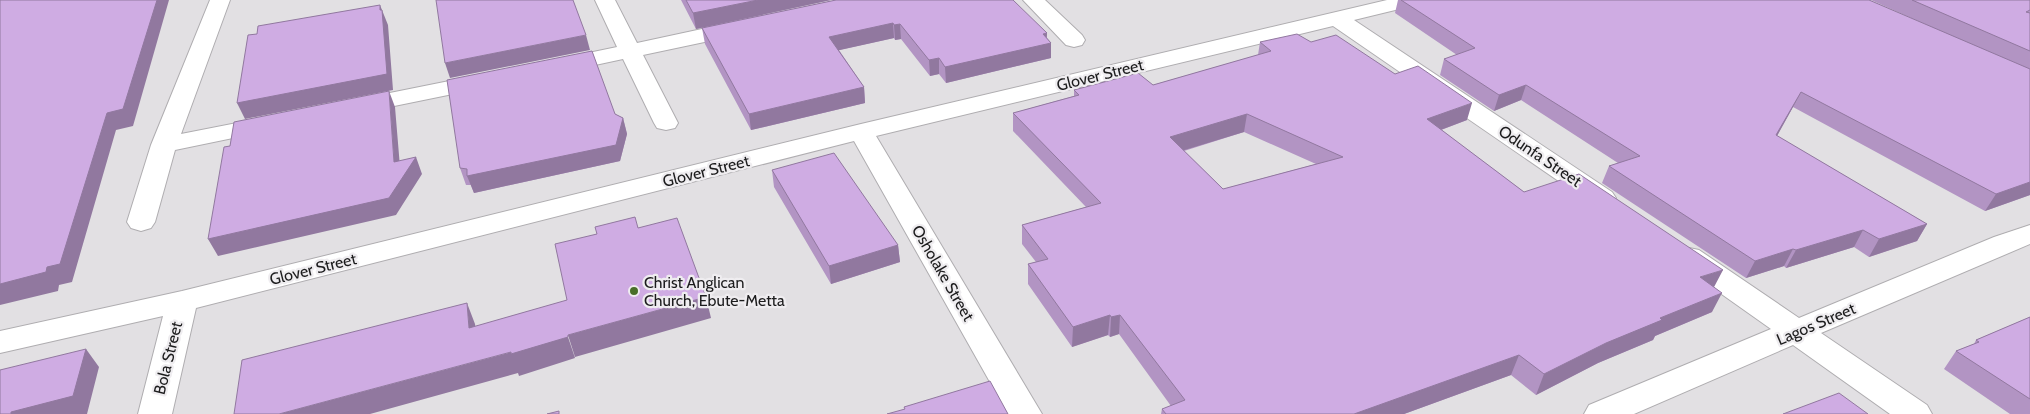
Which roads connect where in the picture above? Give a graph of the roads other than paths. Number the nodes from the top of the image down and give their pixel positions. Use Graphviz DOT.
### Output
graph roads {
  1 [pos="220,0"];
  2 [pos="605,0"];
  3 [pos="1034,0"];
  4 [pos="1413,0"];
  5 [pos="1336,18"];
  6 [pos="765,22"];
  7 [pos="1074,40"];
  8 [pos="630,51"];
  9 [pos="534,70"];
  10 [pos="505,76"];
  11 [pos="331,111"];
  12 [pos="292,119"];
  13 [pos="666,123"];
  14 [pos="861,132"];
  15 [pos="164,145"];
  16 [pos="1625,214"];
  17 [pos="141,222"];
  18 [pos="2030,234"];
  19 [pos="1666,242"];
  20 [pos="182,301"];
  21 [pos="1799,331"];
  22 [pos="0,342"];
  23 [pos="155,414"];
  24 [pos="1025,414"];
  25 [pos="1601,414"];
  26 [pos="1915,414"];
  1 -- 15 [label="street"];
  2 -- 8 [label="street"];
  3 -- 7 [label="street"];
  4 -- 5 [label="street, Glover Street"];
  5 -- 14 [label="street, Glover Street"];
  5 -- 16 [label="street, Odunfa Street"];
  6 -- 8 [label="street"];
  8 -- 9 [label="street"];
  8 -- 13 [label="street"];
  10 -- 11 [label="street"];
  12 -- 15 [label="street"];
  14 -- 20 [label="street, Glover Street"];
  14 -- 24 [label="street, Osholake Street"];
  15 -- 17 [label="street"];
  18 -- 21 [label="street, Lagos Street"];
  19 -- 21 [label="street"];
  20 -- 22 [label="street, Glover Street"];
  20 -- 23 [label="street, Bola Street"];
  21 -- 25 [label="street, Lagos Street"];
  21 -- 26 [label="street"];
}
